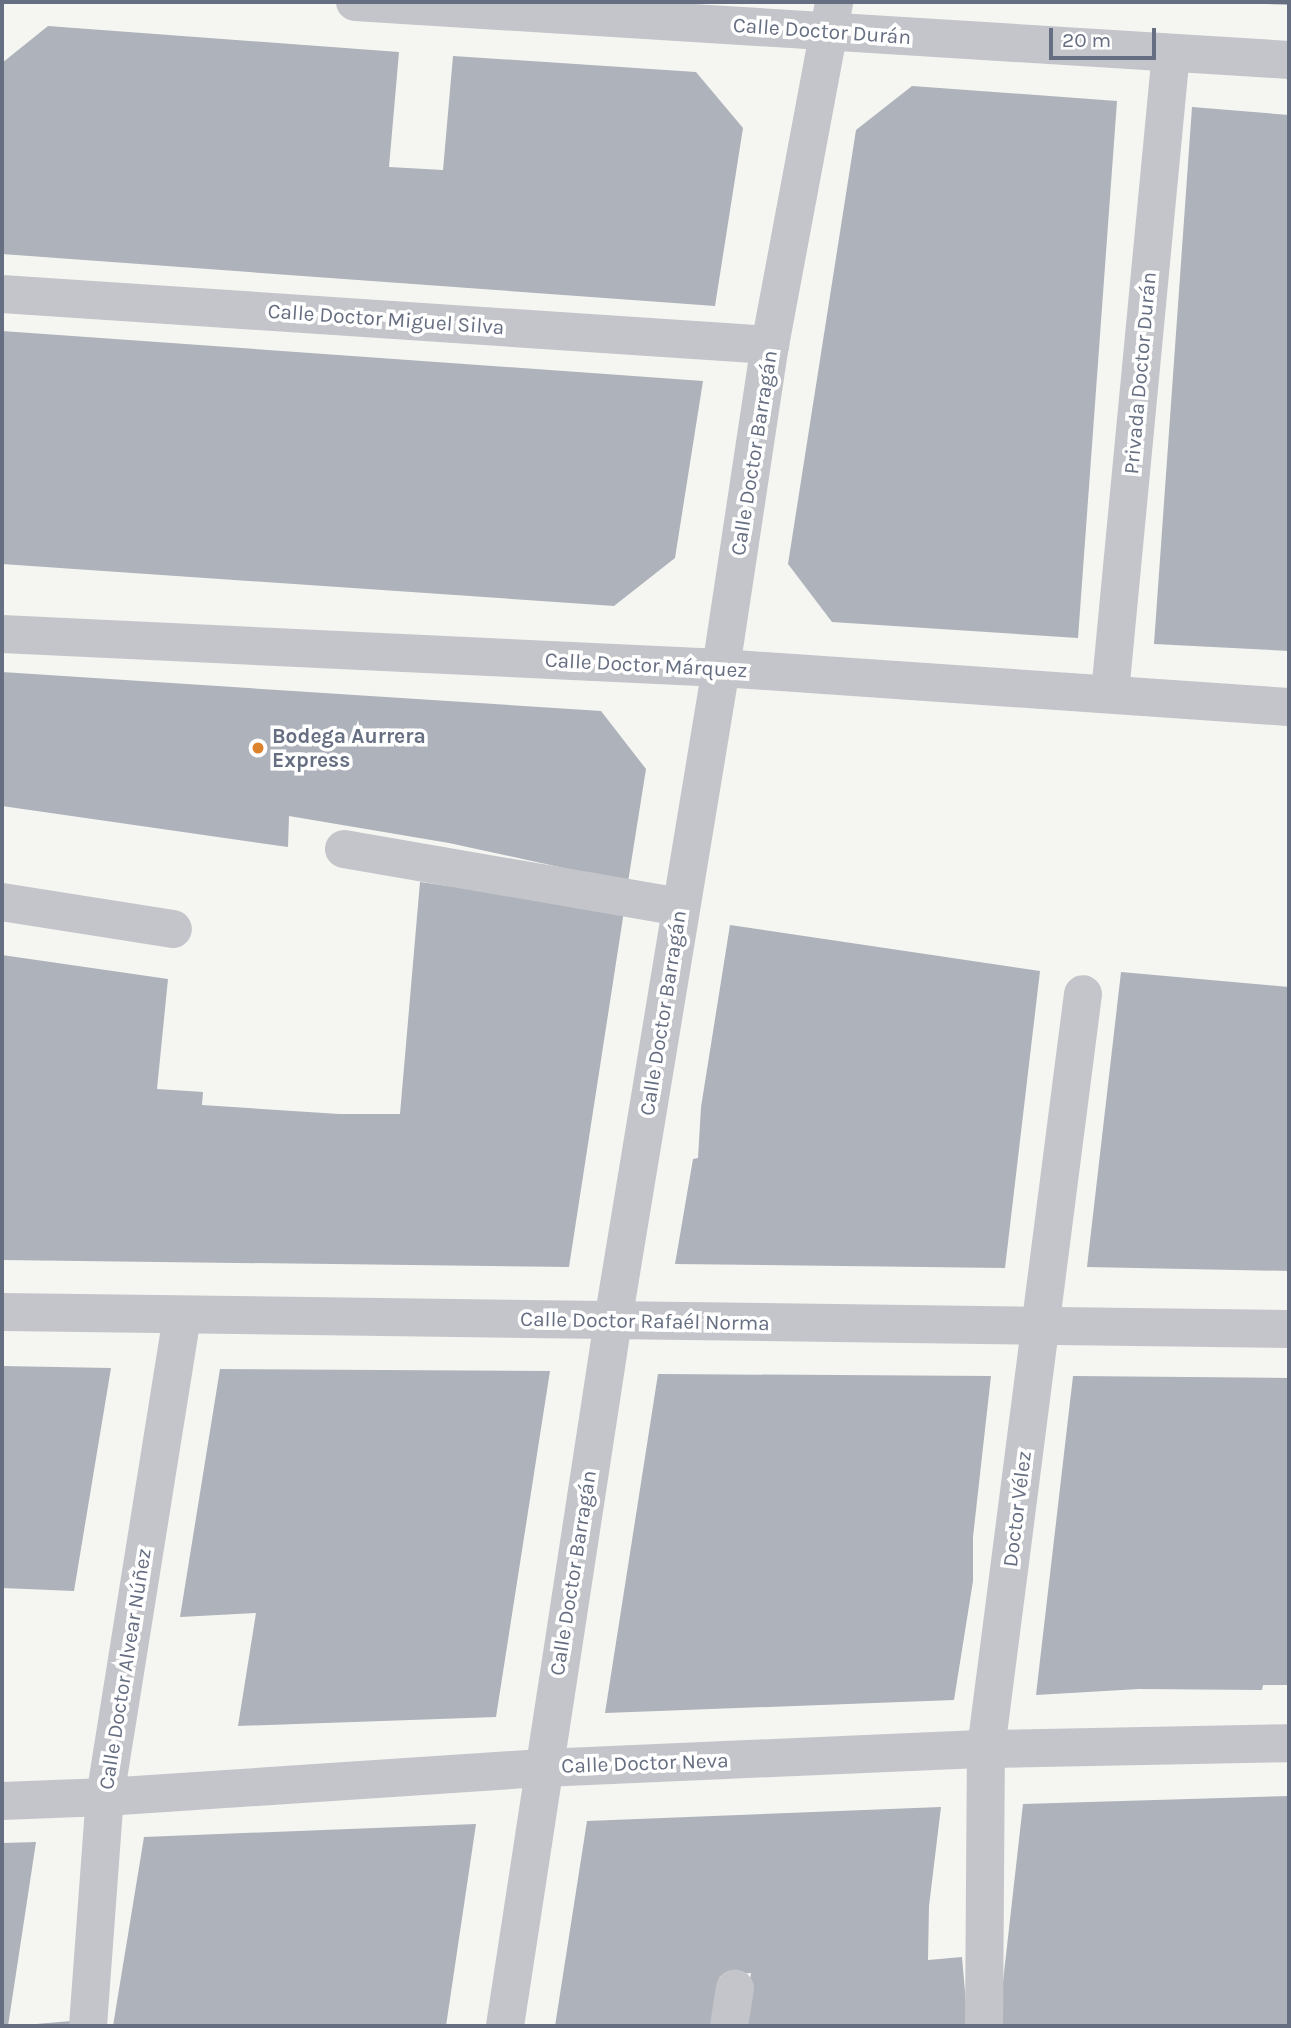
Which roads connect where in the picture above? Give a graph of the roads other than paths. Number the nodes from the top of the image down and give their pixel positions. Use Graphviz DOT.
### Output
graph roads {
  1 [pos="355,2"];
  2 [pos="832,16"];
  3 [pos="1171,53"];
  4 [pos="1289,60"];
  5 [pos="2,294"];
  6 [pos="770,345"];
  7 [pos="2,634"];
  8 [pos="721,668"];
  9 [pos="1110,693"];
  10 [pos="1289,707"];
  11 [pos="344,849"];
  12 [pos="2,902"];
  13 [pos="680,907"];
  14 [pos="173,929"];
  15 [pos="1083,994"];
  16 [pos="2,1312"];
  17 [pos="182,1315"];
  18 [pos="612,1321"];
  19 [pos="1040,1326"];
  20 [pos="1289,1329"];
  21 [pos="1289,1743"];
  22 [pos="986,1749"];
  23 [pos="543,1768"];
  24 [pos="105,1797"];
  25 [pos="2,1801"];
  26 [pos="735,1988"];
  27 [pos="88,2026"];
  28 [pos="505,2026"];
  29 [pos="729,2026"];
  30 [pos="984,2026"];
  1 -- 2 [label="street, Calle Doctor Durán"];
  2 -- 3 [label="street, Calle Doctor Durán"];
  2 -- 6 [label="street, Calle Doctor Barragán"];
  3 -- 4 [label="street, Calle Doctor Durán"];
  3 -- 9 [label="street, Privada Doctor Durán"];
  5 -- 6 [label="street, Calle Doctor Miguel Silva"];
  6 -- 8 [label="street, Calle Doctor Barragán"];
  7 -- 8 [label="street, Calle Doctor Márquez"];
  8 -- 9 [label="street, Calle Doctor Márquez"];
  8 -- 13 [label="street, Calle Doctor Barragán"];
  9 -- 10 [label="street, Calle Doctor Márquez"];
  11 -- 13 [label="street"];
  12 -- 14 [label="street"];
  13 -- 18 [label="street, Calle Doctor Barragán"];
  15 -- 19 [label="street, Doctor Vélez"];
  16 -- 17 [label="street, Calle Doctor Rafaél Norma"];
  17 -- 18 [label="street, Calle Doctor Rafaél Norma"];
  17 -- 24 [label="street, Calle Doctor Alvear Núñez"];
  18 -- 19 [label="street, Calle Doctor Rafaél Norma"];
  18 -- 23 [label="street, Calle Doctor Barragán"];
  19 -- 20 [label="street, Calle Doctor Rafaél Norma"];
  19 -- 22 [label="street, Doctor Vélez"];
  21 -- 22 [label="street, Calle Doctor Neva"];
  22 -- 23 [label="street, Calle Doctor Neva"];
  22 -- 30 [label="street, Doctor Vélez"];
  23 -- 24 [label="street, Calle Doctor Neva"];
  23 -- 28 [label="street, Calle Doctor Barragán"];
  24 -- 25 [label="street, Calle Doctor Neva"];
  24 -- 27 [label="street, Calle Doctor Alvear Núñez"];
  26 -- 29 [label="street"];
}
